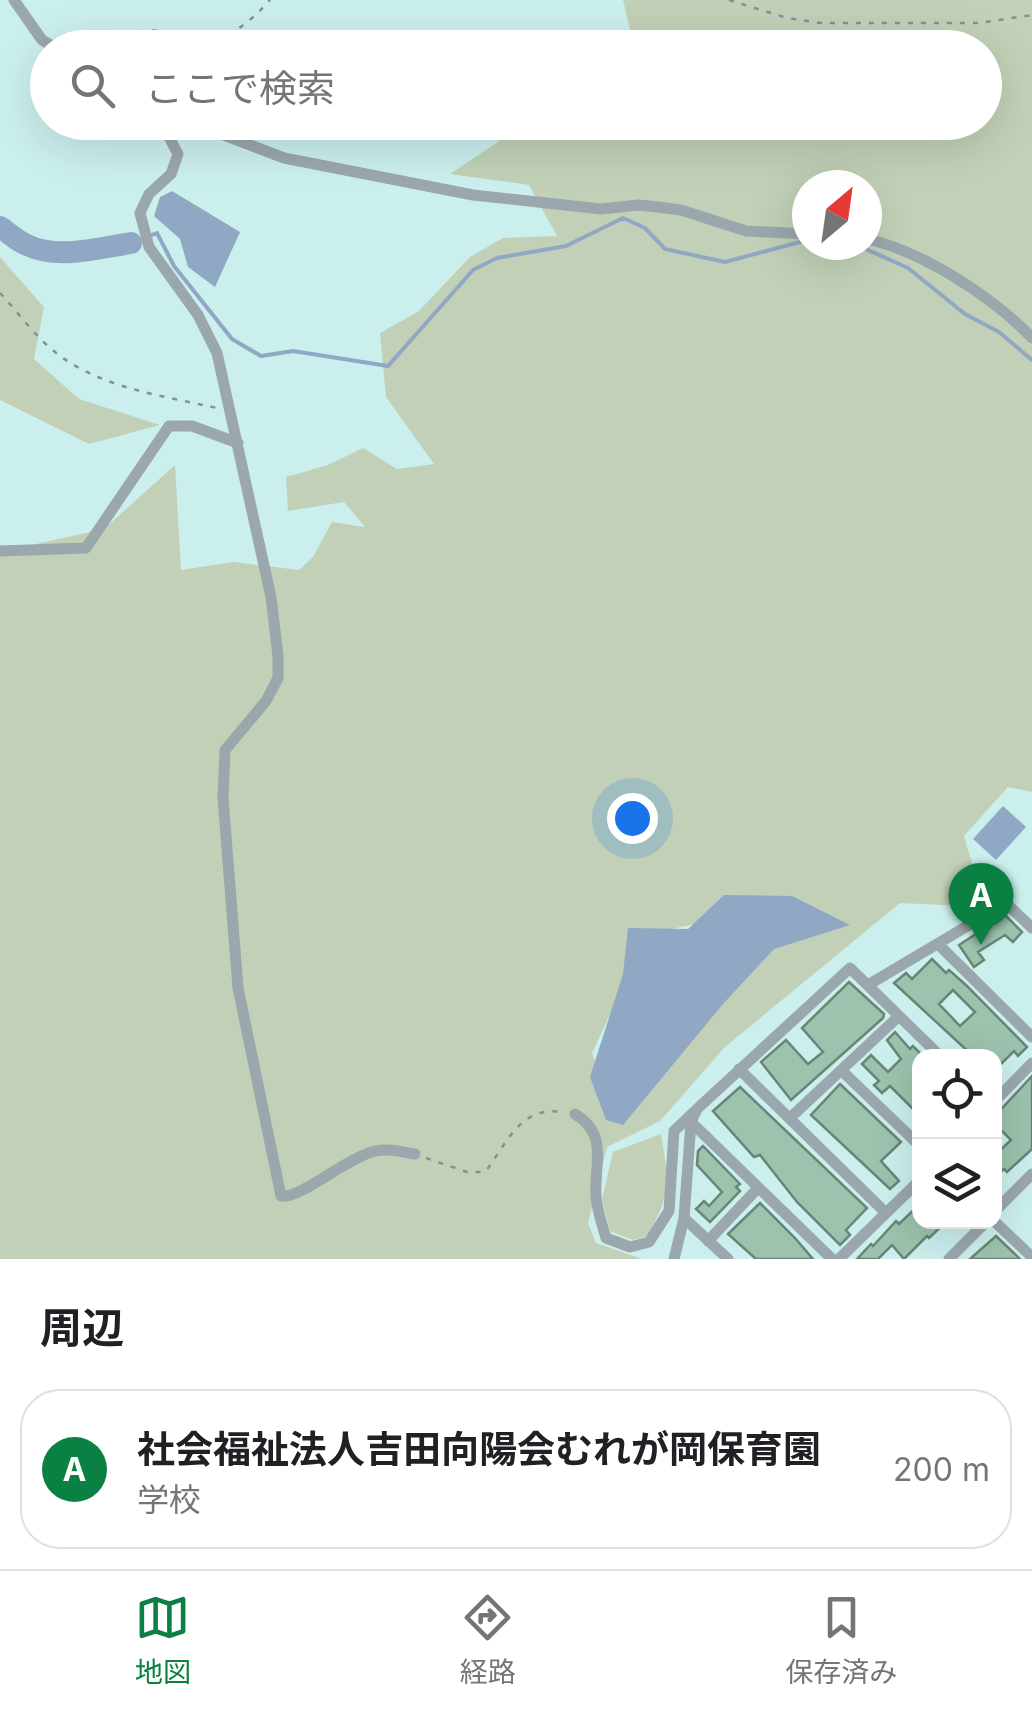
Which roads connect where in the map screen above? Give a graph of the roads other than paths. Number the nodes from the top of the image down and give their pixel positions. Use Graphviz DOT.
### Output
graph roads {
  1 [pos="14,0"];
  2 [pos="35,30"];
  3 [pos="171,140"];
  4 [pos="237,140"];
  5 [pos="792,234"];
  6 [pos="882,244"];
  7 [pos="1032,338"];
  8 [pos="238,443"];
  9 [pos="0,551"];
  10 [pos="1032,928"];
  11 [pos="939,945"];
  12 [pos="868,985"];
  13 [pos="899,1016"];
  14 [pos="1032,1037"];
  15 [pos="933,1049"];
  16 [pos="1032,1063"];
  17 [pos="739,1069"];
  18 [pos="842,1071"];
  19 [pos="1002,1094"];
  20 [pos="697,1110"];
  21 [pos="575,1114"];
  22 [pos="790,1118"];
  23 [pos="691,1122"];
  24 [pos="913,1139"];
  25 [pos="415,1154"];
  26 [pos="1032,1174"];
  27 [pos="758,1188"];
  28 [pos="912,1188"];
  29 [pos="1002,1204"];
  30 [pos="886,1213"];
  31 [pos="684,1218"];
  32 [pos="979,1229"];
  33 [pos="1002,1229"];
  34 [pos="708,1240"];
  35 [pos="1032,1257"];
  36 [pos="674,1259"];
  37 [pos="728,1259"];
  38 [pos="835,1259"];
  39 [pos="949,1259"];
  1 -- 2 [label="street"];
  3 -- 8 [label="street"];
  4 -- 5 [label="street"];
  6 -- 7 [label="street"];
  8 -- 9 [label="street"];
  8 -- 25 [label="street"];
  10 -- 11 [label="street"];
  11 -- 12 [label="street"];
  11 -- 14 [label="street"];
  12 -- 13 [label="street"];
  12 -- 17 [label="street"];
  13 -- 15 [label="street"];
  13 -- 18 [label="street"];
  16 -- 19 [label="street"];
  17 -- 20 [label="street"];
  17 -- 22 [label="street"];
  18 -- 22 [label="street"];
  18 -- 24 [label="street"];
  20 -- 21 [label="street"];
  20 -- 23 [label="street"];
  22 -- 30 [label="street"];
  23 -- 27 [label="street"];
  23 -- 31 [label="street"];
  26 -- 29 [label="street"];
  27 -- 34 [label="street"];
  27 -- 38 [label="street"];
  28 -- 30 [label="street"];
  30 -- 38 [label="street"];
  31 -- 34 [label="street"];
  31 -- 36 [label="street"];
  32 -- 39 [label="street"];
  33 -- 35 [label="street"];
  34 -- 37 [label="street"];
}
